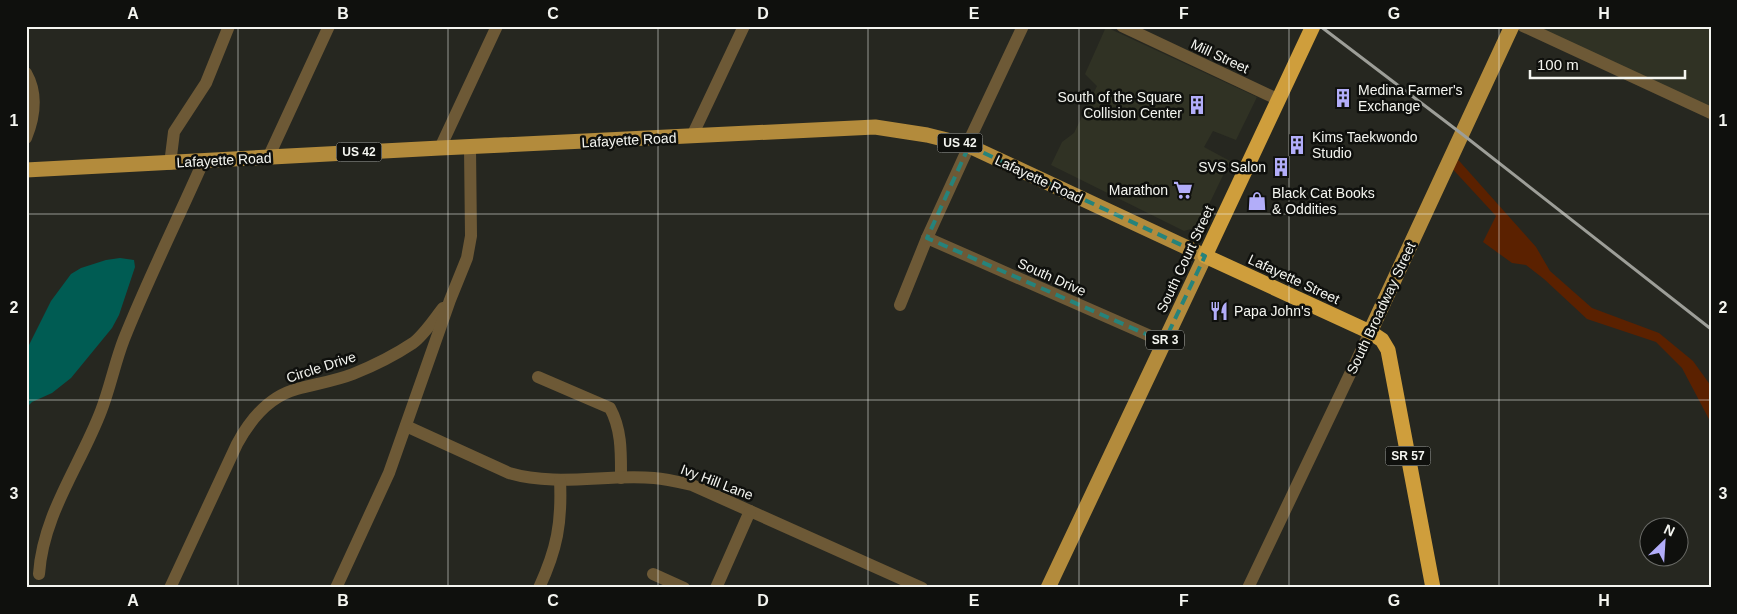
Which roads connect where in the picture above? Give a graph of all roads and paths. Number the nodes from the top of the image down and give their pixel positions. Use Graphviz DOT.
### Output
graph roads {
  1 [pos="229,26"];
  2 [pos="329,26"];
  3 [pos="497,26"];
  4 [pos="744,26"];
  5 [pos="1023,26"];
  6 [pos="1122,26"];
  7 [pos="1313,26"];
  8 [pos="1512,26"];
  9 [pos="1524,26"];
  10 [pos="26,73"];
  11 [pos="1278,100"];
  12 [pos="1711,113"];
  13 [pos="692,136"];
  14 [pos="26,138"];
  15 [pos="968,146"];
  16 [pos="440,148"];
  17 [pos="470,148"];
  18 [pos="268,158"];
  19 [pos="203,162"];
  20 [pos="170,164"];
  21 [pos="26,170"];
  22 [pos="928,238"];
  23 [pos="1205,256"];
  24 [pos="450,300"];
  25 [pos="900,305"];
  26 [pos="1370,332"];
  27 [pos="1164,342"];
  28 [pos="538,377"];
  29 [pos="406,426"];
  30 [pos="621,478"];
  31 [pos="560,480"];
  32 [pos="750,511"];
  33 [pos="39,574"];
  34 [pos="653,574"];
  35 [pos="170,588"];
  36 [pos="336,588"];
  37 [pos="539,588"];
  38 [pos="684,588"];
  39 [pos="716,588"];
  40 [pos="922,588"];
  41 [pos="1048,588"];
  42 [pos="1248,588"];
  43 [pos="1433,588"];
  1 -- 20 [label="street"];
  2 -- 18 [label="street"];
  3 -- 16 [label="street"];
  4 -- 13 [label="street"];
  5 -- 15 [label="street"];
  6 -- 11 [label="street, Mill Street"];
  7 -- 11 [label="highway, South Court Street"];
  8 -- 26 [label="main road, South Broadway Street"];
  9 -- 12 [label="street"];
  10 -- 14 [label="street"];
  11 -- 23 [label="highway, South Court Street"];
  13 -- 15 [label="main road, Lafayette Road / US 42"];
  13 -- 17 [label="main road, Lafayette Road / US 42"];
  15 -- 22 [label="street"];
  15 -- 23 [label="main road, Lafayette Road / US 42"];
  16 -- 17 [label="main road, Lafayette Road / US 42"];
  16 -- 18 [label="main road, Lafayette Road / US 42"];
  17 -- 24 [label="street, Circle Drive"];
  18 -- 19 [label="main road, Lafayette Road / US 42"];
  19 -- 20 [label="main road, Lafayette Road / US 42"];
  19 -- 33 [label="street"];
  20 -- 21 [label="main road, Lafayette Road / US 42"];
  22 -- 25 [label="street"];
  22 -- 27 [label="street, South Drive"];
  23 -- 26 [label="highway, Lafayette Street"];
  23 -- 27 [label="main road, South Court Street / SR 3"];
  24 -- 29 [label="street, Circle Drive"];
  24 -- 35 [label="street, Circle Drive"];
  26 -- 42 [label="street, South Broadway Street"];
  26 -- 43 [label="highway, SR 57"];
  27 -- 41 [label="main road, South Court Street / SR 3"];
  28 -- 30 [label="street"];
  29 -- 31 [label="street, Ivy Hill Lane"];
  29 -- 36 [label="street, Circle Drive"];
  30 -- 31 [label="street, Ivy Hill Lane"];
  30 -- 32 [label="street, Ivy Hill Lane"];
  31 -- 37 [label="street"];
  32 -- 39 [label="street"];
  32 -- 40 [label="street, Ivy Hill Lane"];
  34 -- 38 [label="street"];
}
